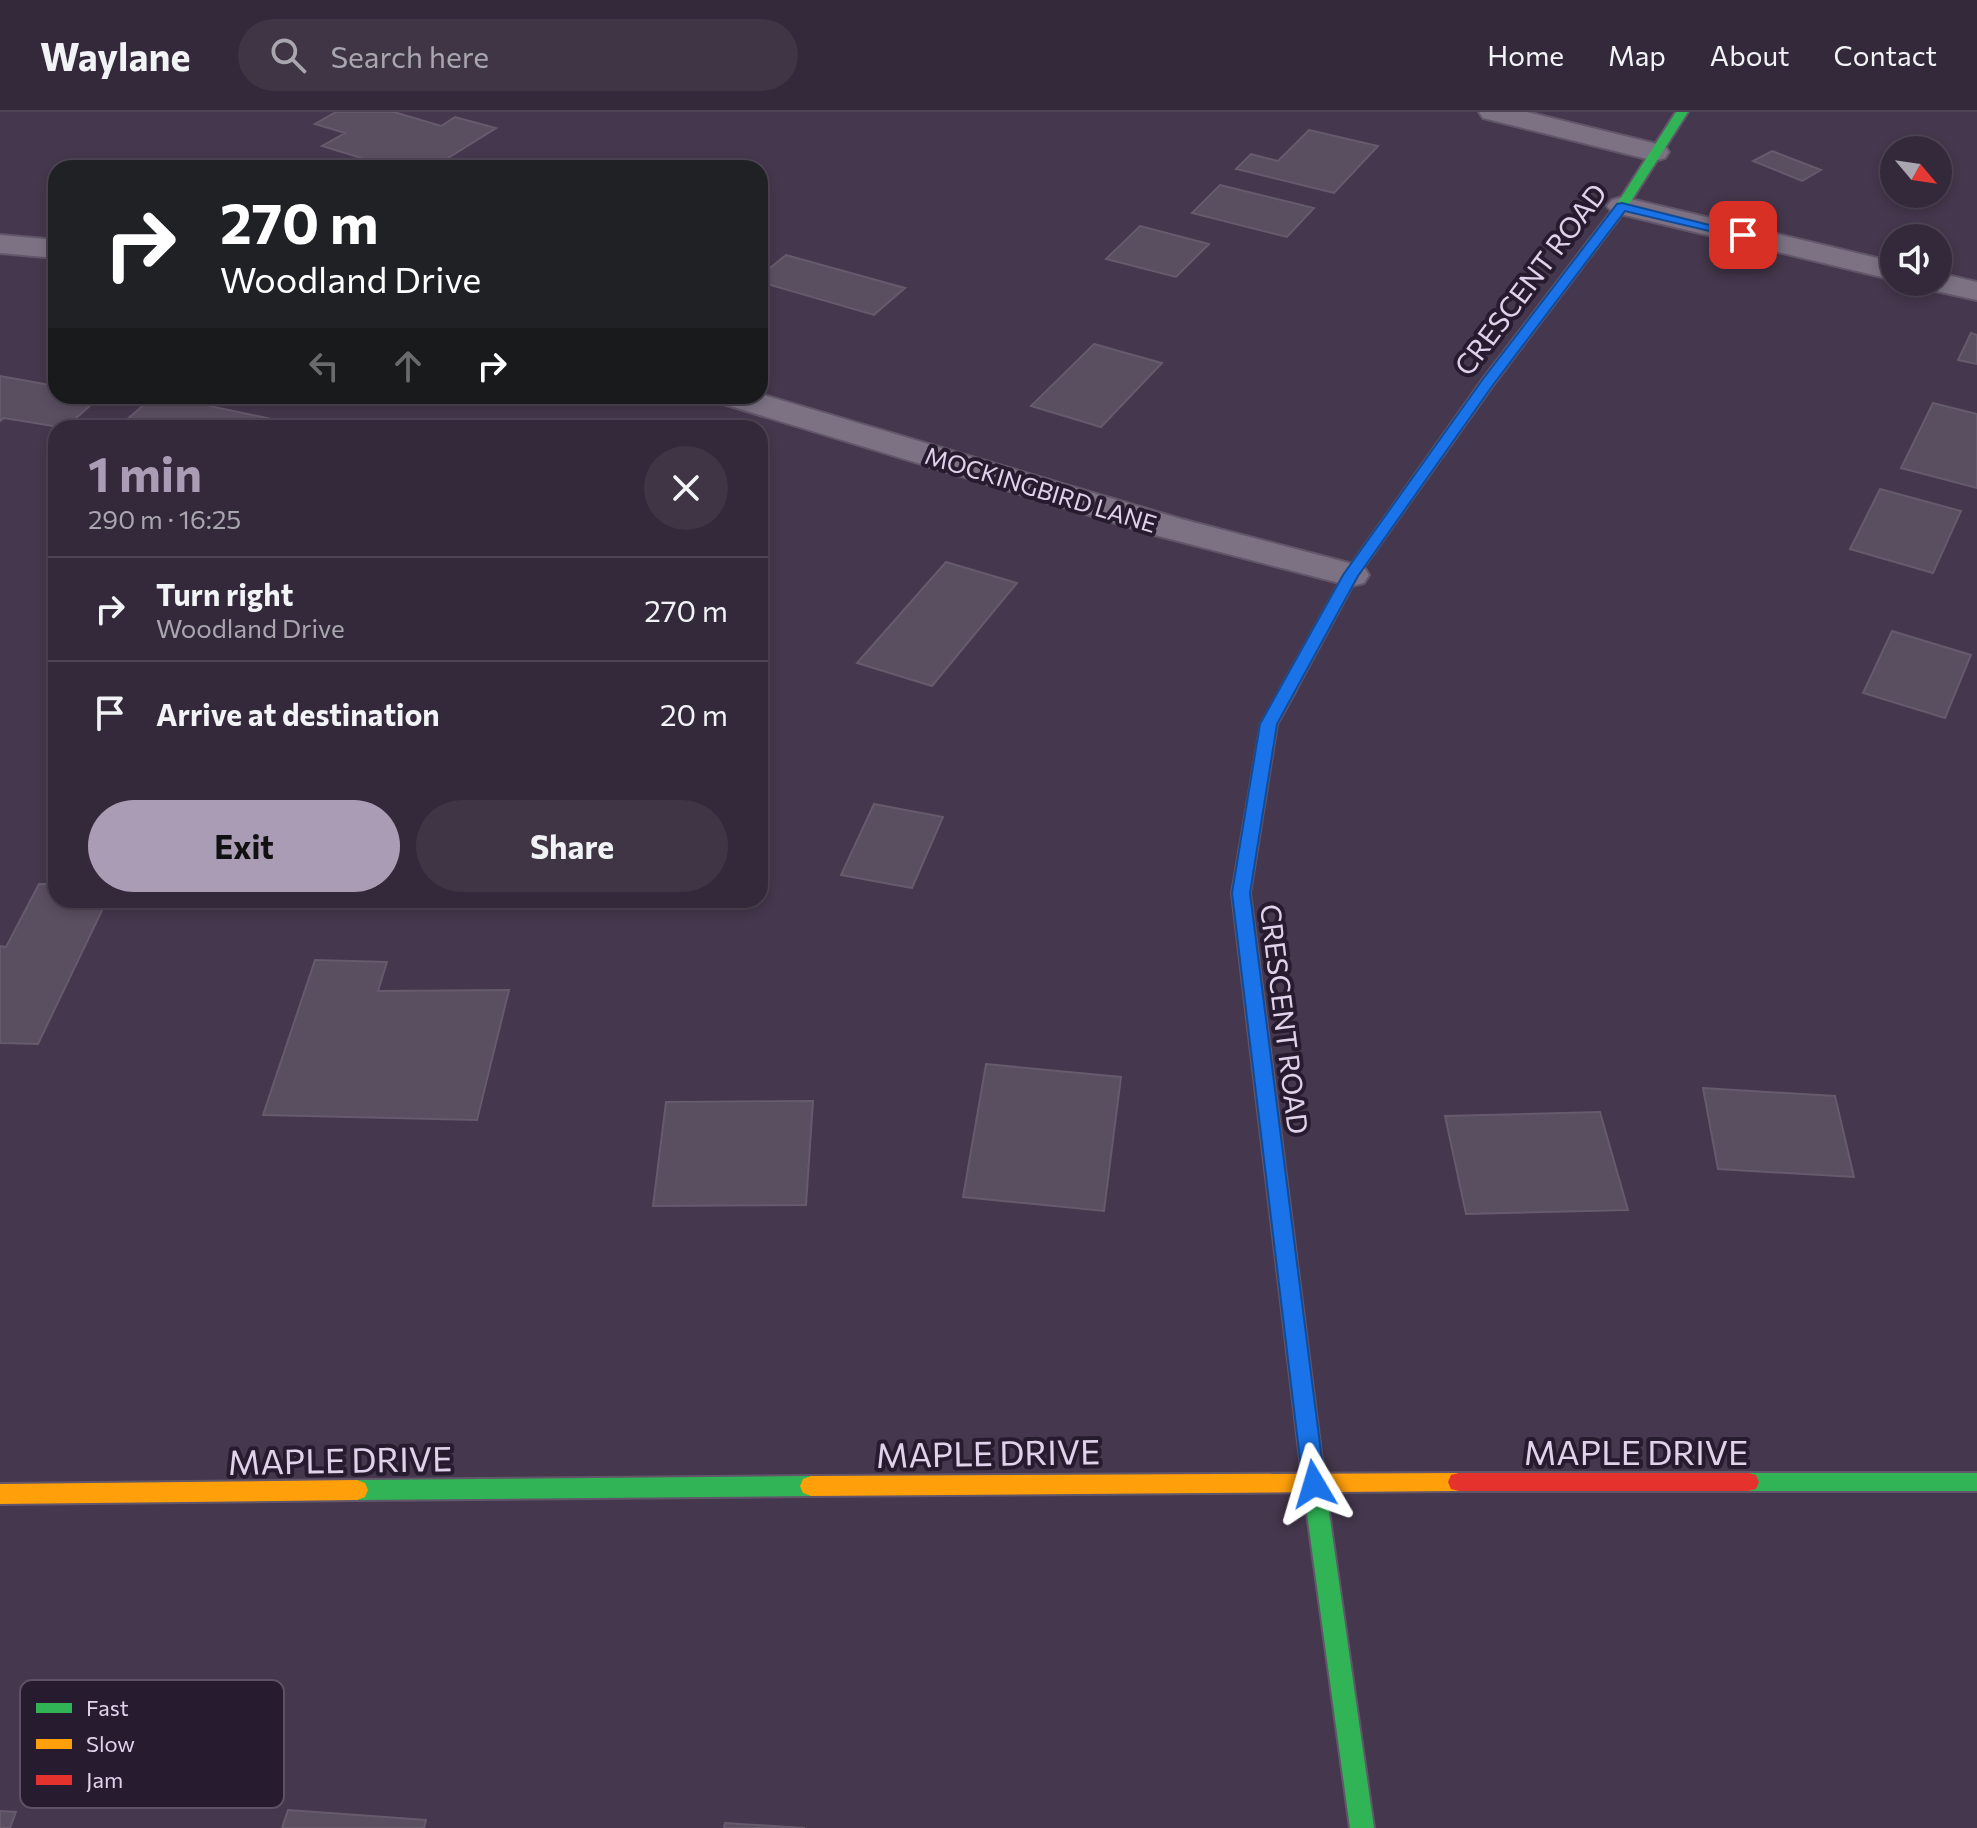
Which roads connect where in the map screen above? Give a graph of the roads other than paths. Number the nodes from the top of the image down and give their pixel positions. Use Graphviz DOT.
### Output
graph roads {
  1 [pos="1493,112"];
  2 [pos="1563,112"];
  3 [pos="1668,133"];
  4 [pos="1622,206"];
  5 [pos="0,244"];
  6 [pos="48,248"];
  7 [pos="1880,268"];
  8 [pos="1952,285"];
  9 [pos="1977,291"];
  10 [pos="759,404"];
  11 [pos="1351,575"];
  12 [pos="1977,1482"];
  13 [pos="1314,1484"];
  14 [pos="0,1494"];
  15 [pos="1362,1828"];
  1 -- 3 [label="street"];
  2 -- 3 [label="street"];
  3 -- 4 [label="street, CRESCENT ROAD"];
  4 -- 7 [label="street"];
  4 -- 11 [label="street, CRESCENT ROAD"];
  5 -- 6 [label="street"];
  8 -- 9 [label="street"];
  10 -- 11 [label="street, MOCKINGBIRD LANE"];
  11 -- 13 [label="street, CRESCENT ROAD"];
  12 -- 13 [label="street, MAPLE DRIVE"];
  13 -- 14 [label="street, MAPLE DRIVE"];
  13 -- 15 [label="street, CRESCENT ROAD"];
}
